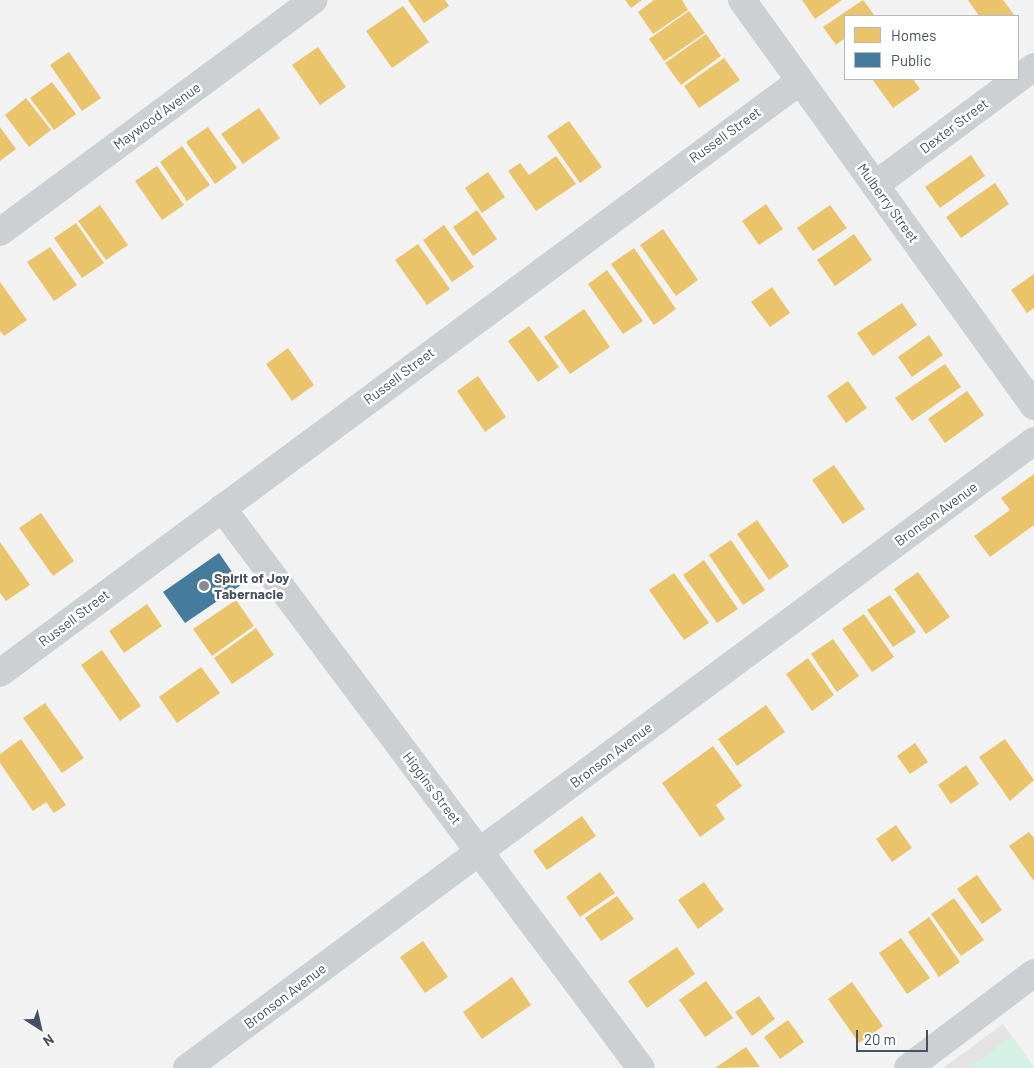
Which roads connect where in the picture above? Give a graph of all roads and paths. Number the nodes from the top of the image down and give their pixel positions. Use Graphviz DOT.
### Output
graph roads {
  1 [pos="314,0"];
  2 [pos="742,0"];
  3 [pos="1034,67"];
  4 [pos="1019,78"];
  5 [pos="1016,80"];
  6 [pos="800,81"];
  7 [pos="875,185"];
  8 [pos="0,232"];
  9 [pos="1034,406"];
  10 [pos="1034,441"];
  11 [pos="222,508"];
  12 [pos="0,673"];
  13 [pos="480,852"];
  14 [pos="1034,973"];
  15 [pos="187,1068"];
  16 [pos="641,1068"];
  17 [pos="908,1068"];
  1 -- 8 [label="street, Maywood Avenue"];
  2 -- 6 [label="street, Mulberry Street"];
  3 -- 4 [label="street, Dexter Street"];
  5 -- 7 [label="street, Dexter Street"];
  6 -- 7 [label="street, Mulberry Street"];
  6 -- 11 [label="street, Russell Street"];
  7 -- 9 [label="street, Mulberry Street"];
  10 -- 13 [label="street, Bronson Avenue"];
  11 -- 12 [label="street, Russell Street"];
  11 -- 13 [label="street, Higgins Street"];
  13 -- 15 [label="street, Bronson Avenue"];
  13 -- 16 [label="street, Higgins Street"];
  14 -- 17 [label="street"];
}
